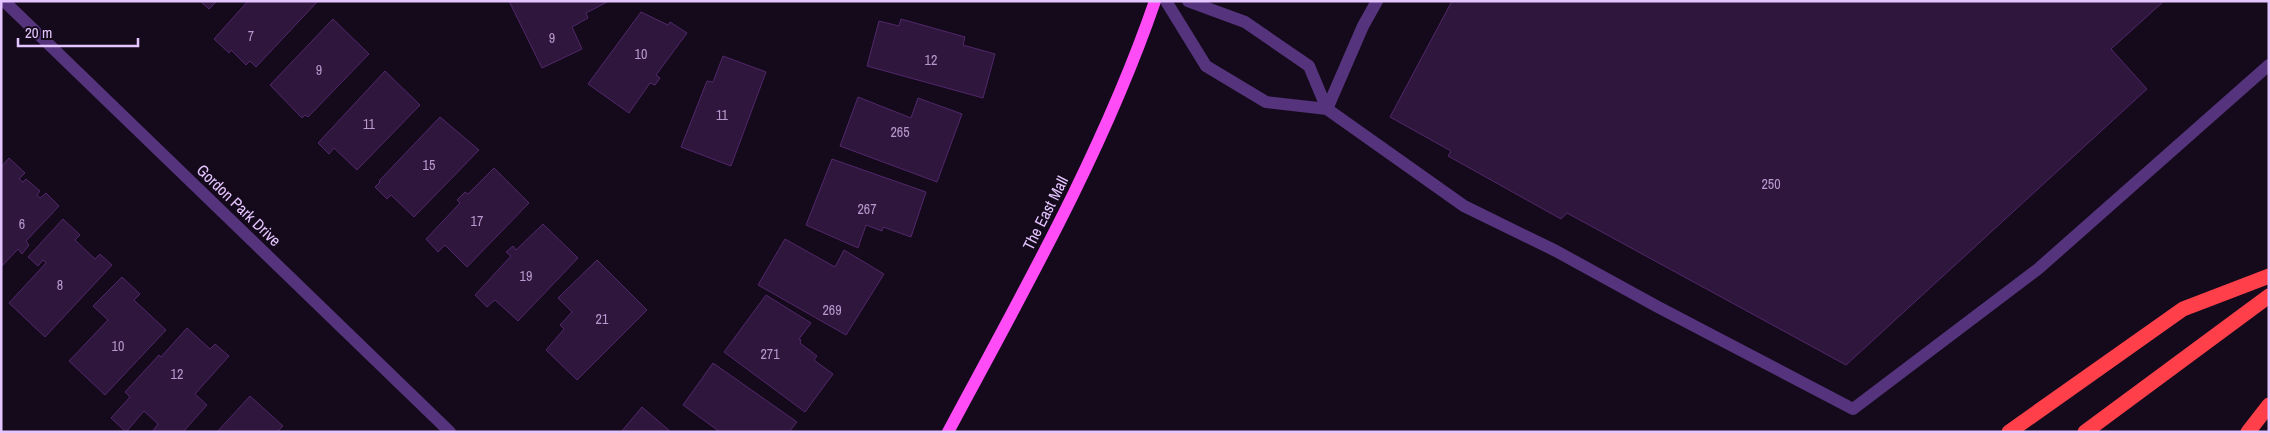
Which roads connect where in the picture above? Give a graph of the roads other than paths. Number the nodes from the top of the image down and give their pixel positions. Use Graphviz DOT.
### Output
graph roads {
  1 [pos="4,1"];
  2 [pos="1155,1"];
  3 [pos="1166,1"];
  4 [pos="1188,1"];
  5 [pos="1377,1"];
  6 [pos="2269,65"];
  7 [pos="1327,109"];
  8 [pos="2269,276"];
  9 [pos="2269,296"];
  10 [pos="2269,406"];
  11 [pos="450,432"];
  12 [pos="948,432"];
  13 [pos="2009,432"];
  14 [pos="2084,432"];
  15 [pos="2248,432"];
  1 -- 11 [label="street, Gordon Park Drive"];
  2 -- 12 [label="main road, The East Mall"];
  3 -- 7 [label="street"];
  4 -- 7 [label="street"];
  5 -- 7 [label="street"];
  6 -- 7 [label="street"];
  8 -- 13 [label="highway"];
  9 -- 14 [label="highway"];
  10 -- 15 [label="highway"];
}
